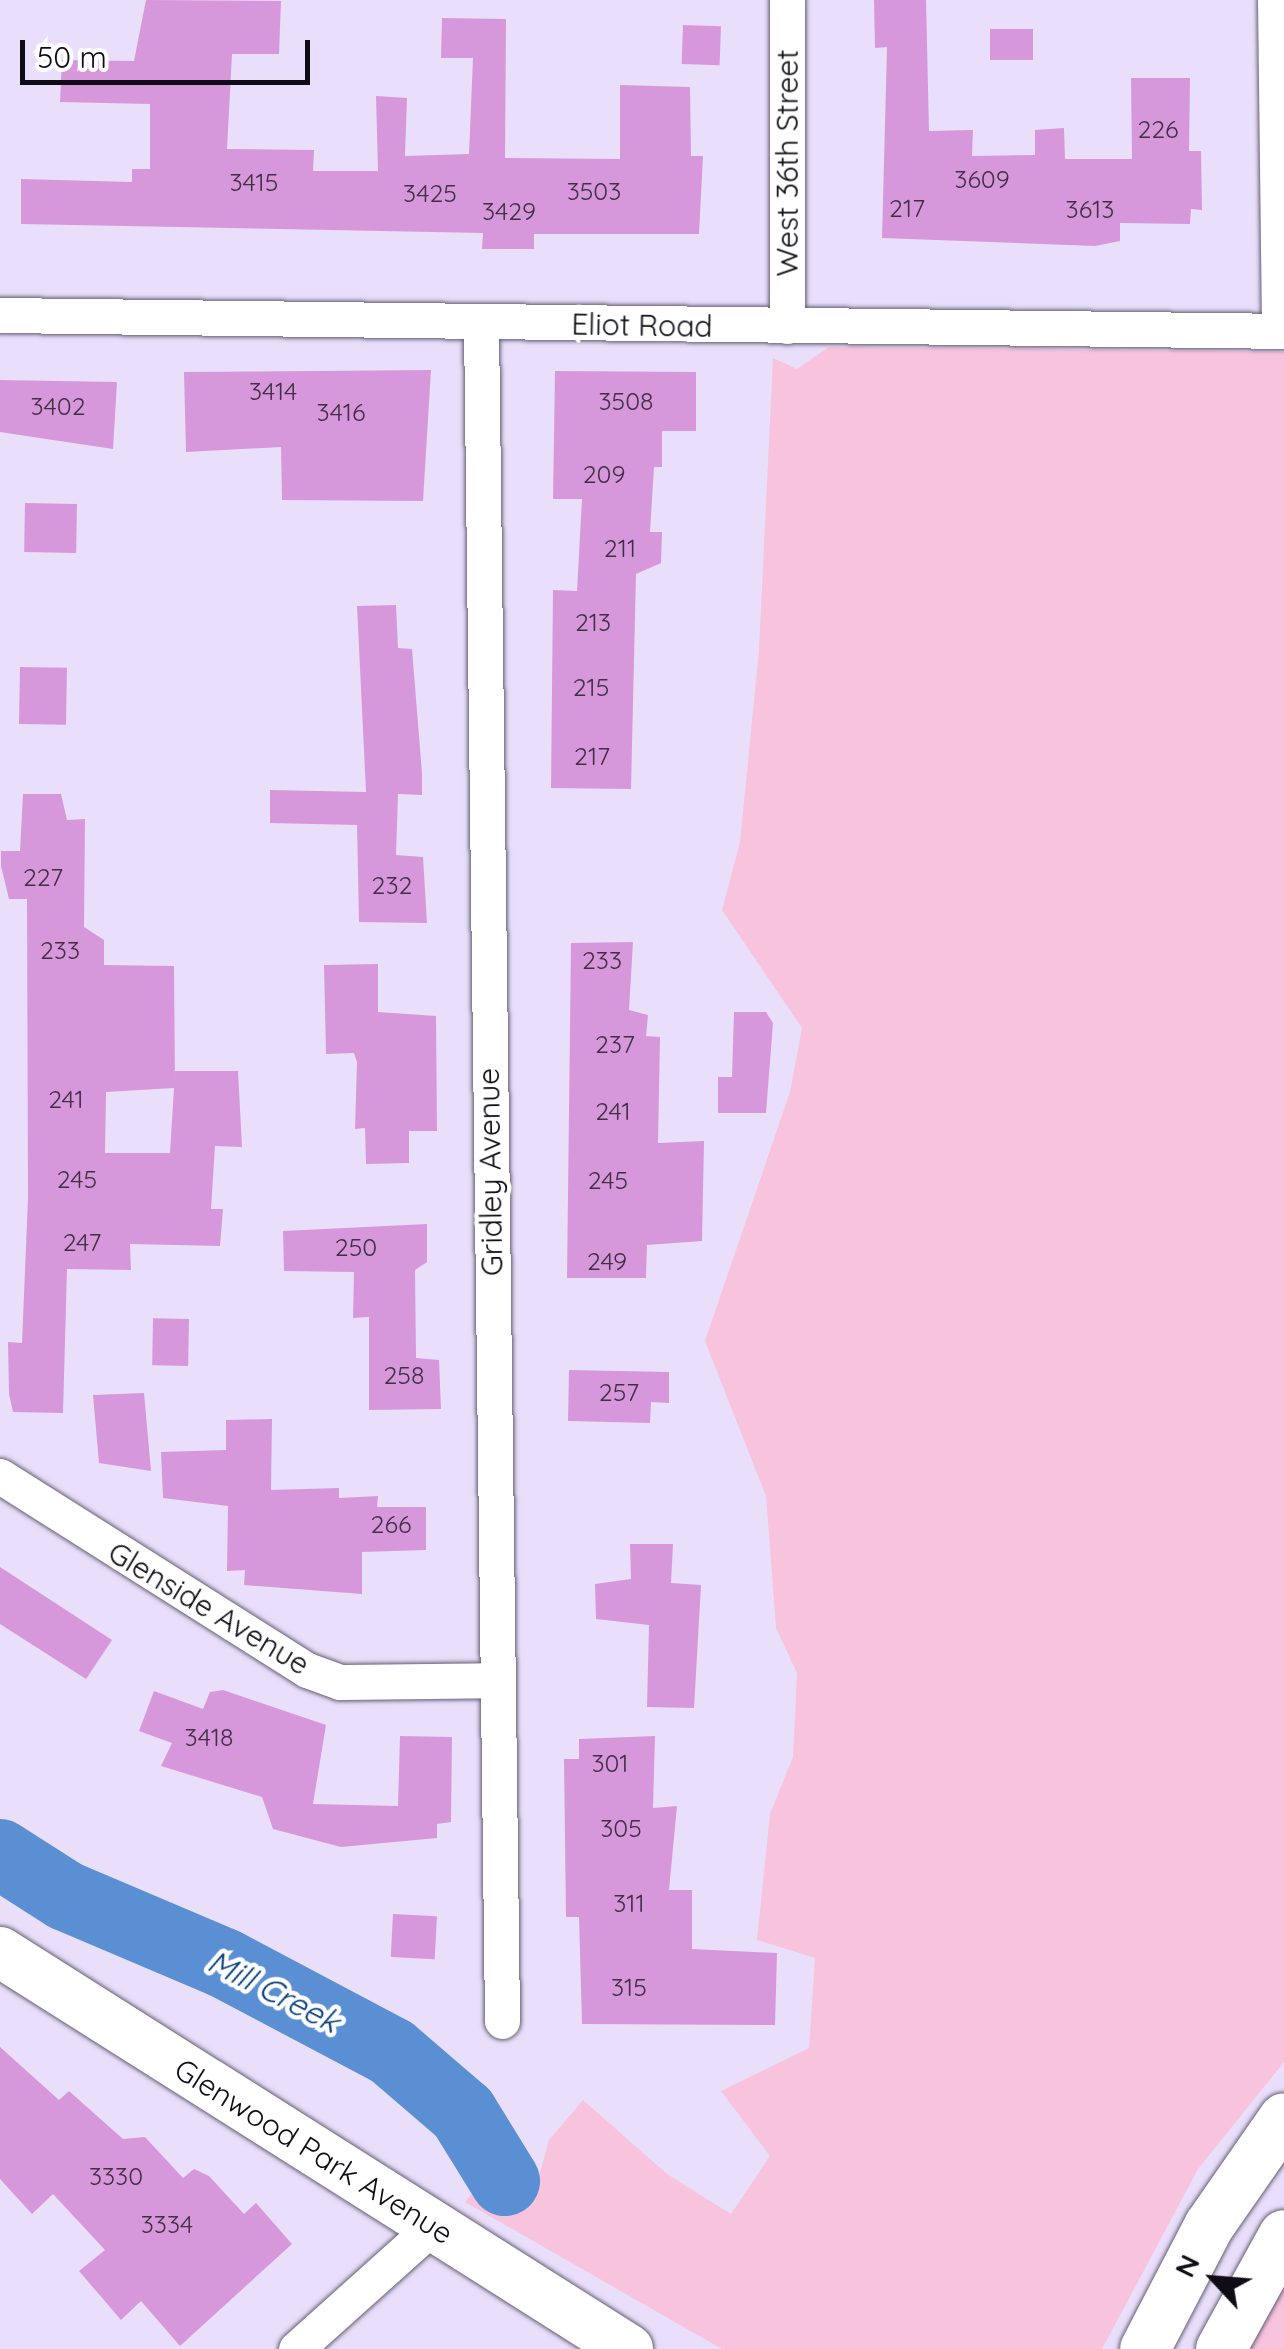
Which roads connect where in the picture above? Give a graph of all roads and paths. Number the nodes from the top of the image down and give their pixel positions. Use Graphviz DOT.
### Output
graph roads {
  1 [pos="787,0"];
  2 [pos="1275,0"];
  3 [pos="0,316"];
  4 [pos="480,324"];
  5 [pos="788,326"];
  6 [pos="1281,331"];
  7 [pos="0,1476"];
  8 [pos="496,1680"];
  9 [pos="0,1952"];
  10 [pos="502,2021"];
  11 [pos="1284,2118"];
  12 [pos="433,2226"];
  13 [pos="1284,2235"];
  14 [pos="296,2349"];
  15 [pos="628,2349"];
  16 [pos="1145,2349"];
  17 [pos="1222,2349"];
  1 -- 5 [label="street, West 36th Street"];
  2 -- 6 [label="street"];
  3 -- 4 [label="street, Eliot Road"];
  4 -- 5 [label="street, Eliot Road"];
  4 -- 8 [label="street, Gridley Avenue"];
  5 -- 6 [label="street, Eliot Road"];
  7 -- 8 [label="street, Glenside Avenue"];
  8 -- 10 [label="street, Gridley Avenue"];
  9 -- 12 [label="main road, Glenwood Park Avenue"];
  11 -- 16 [label="main road"];
  12 -- 14 [label="street"];
  12 -- 15 [label="main road, Glenwood Park Avenue"];
  13 -- 17 [label="main road"];
}
